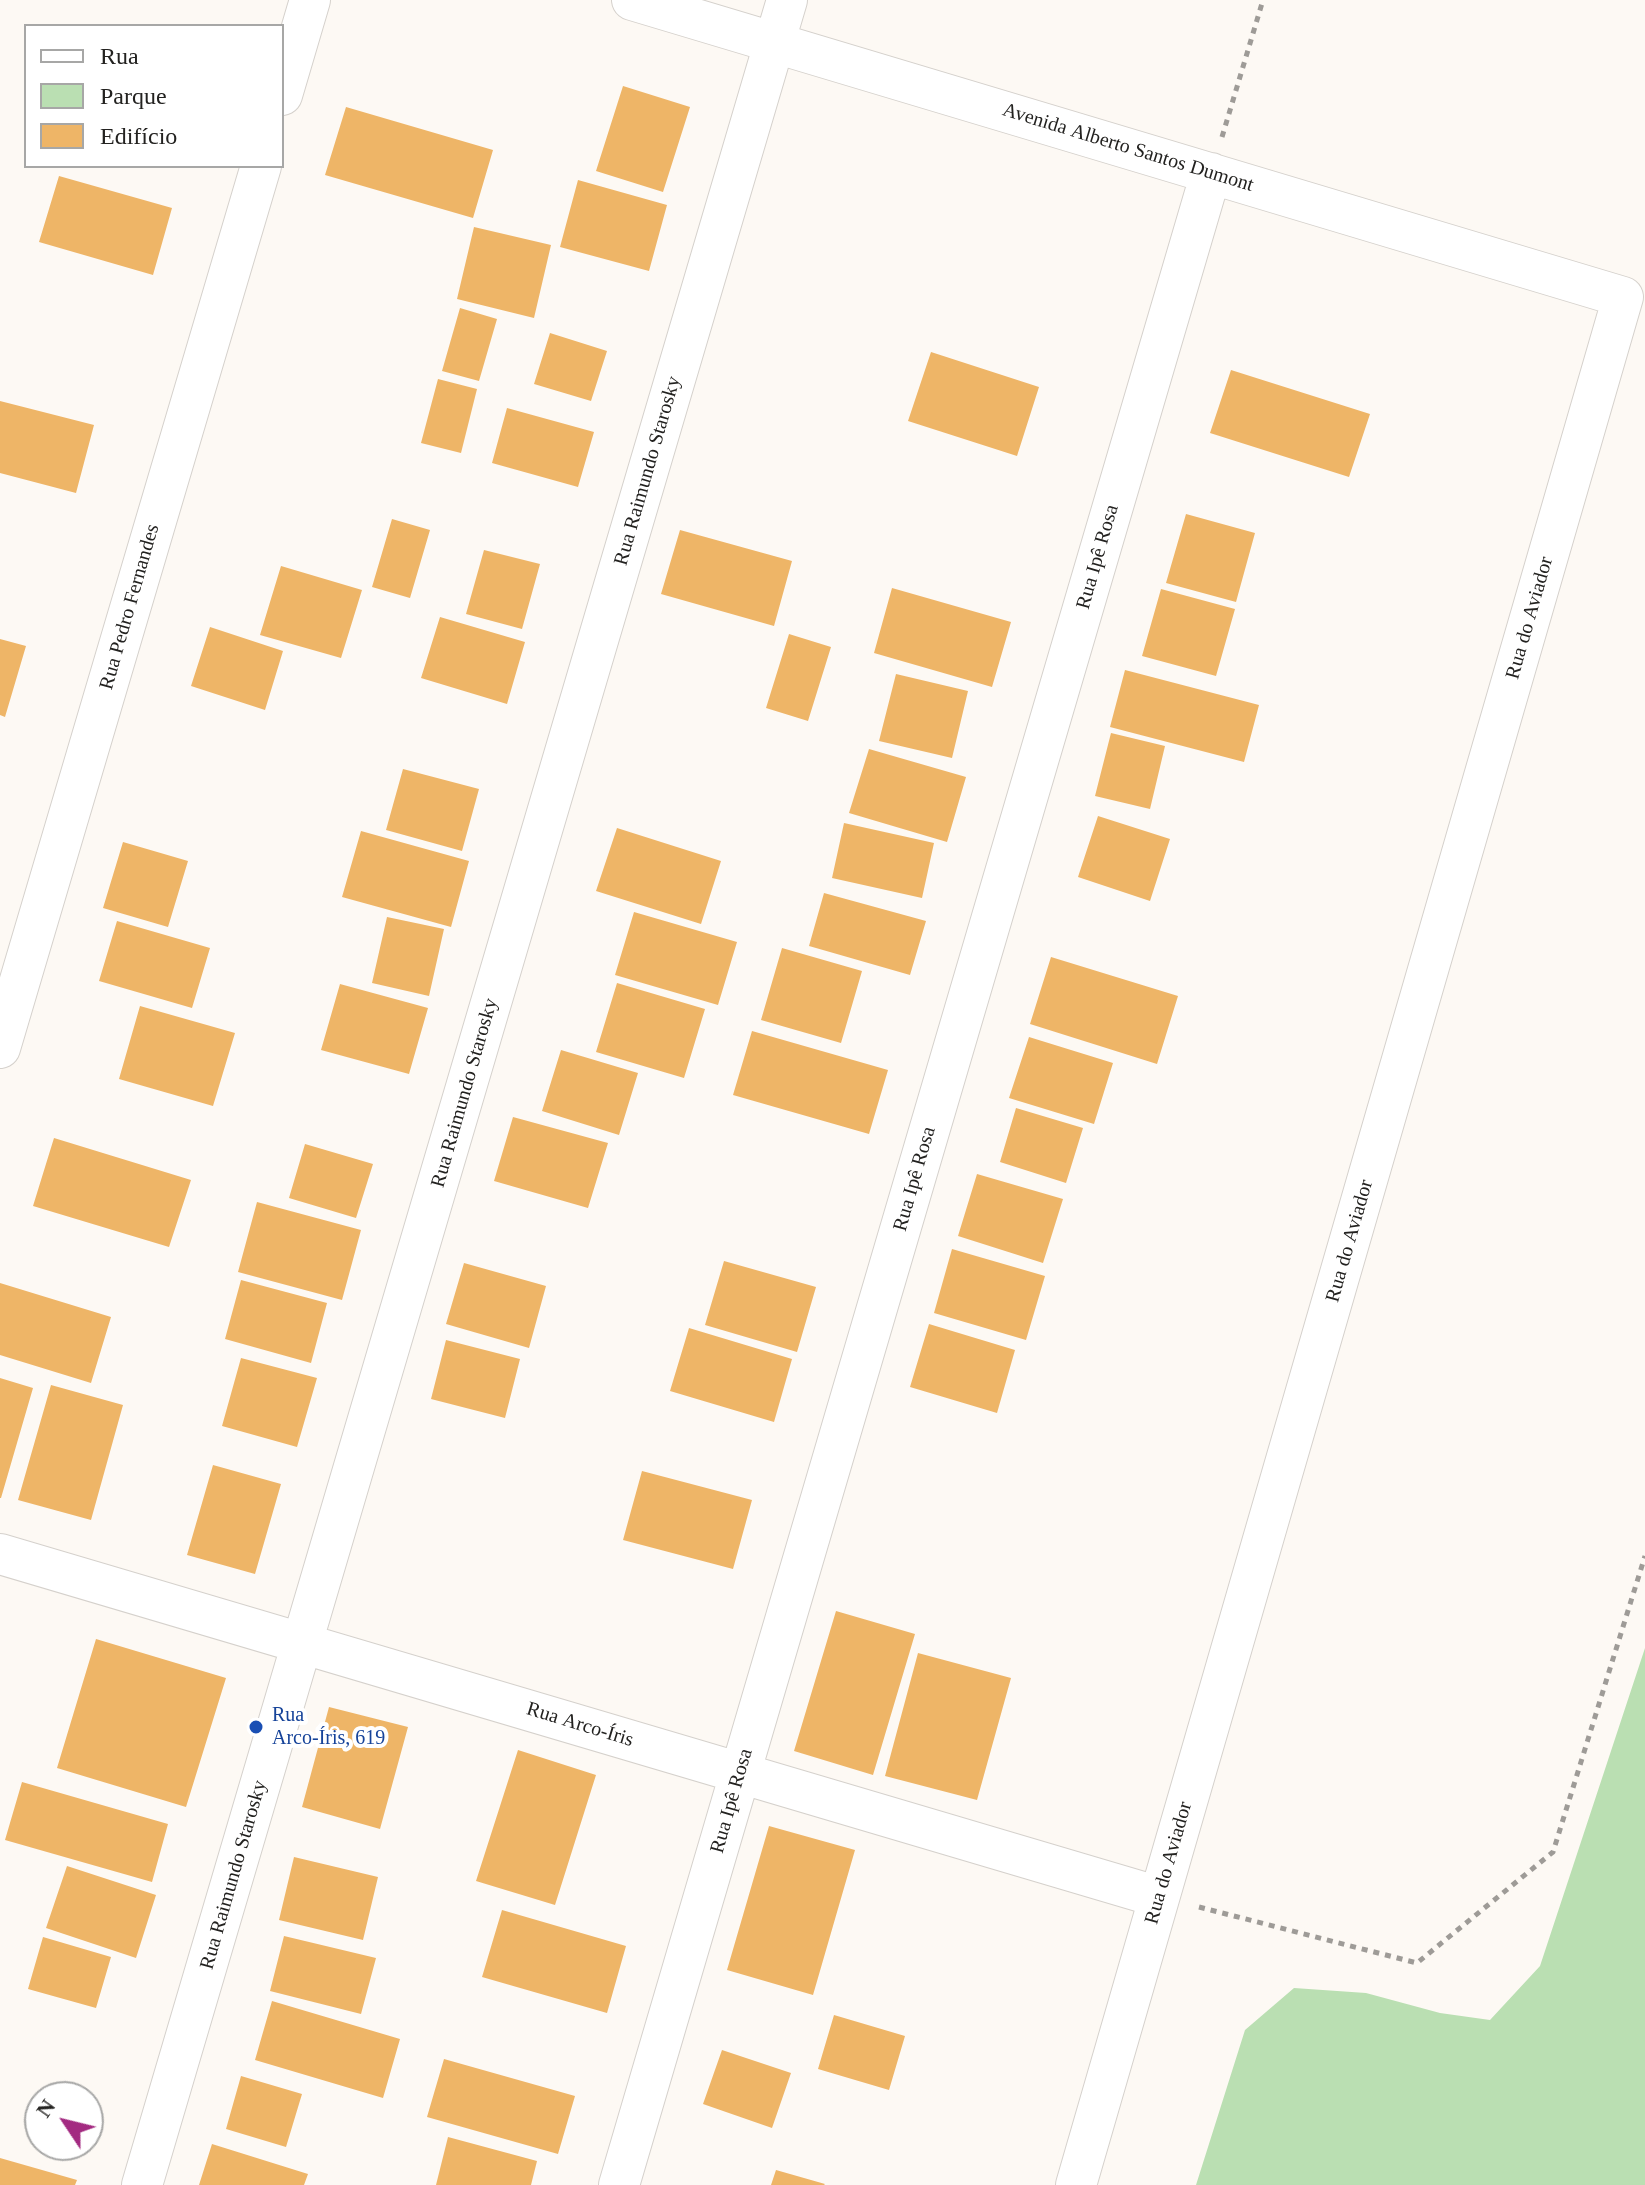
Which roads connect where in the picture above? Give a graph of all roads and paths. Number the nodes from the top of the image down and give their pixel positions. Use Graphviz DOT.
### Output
graph roads {
  1 [pos="310,0"];
  2 [pos="632,0"];
  3 [pos="787,0"];
  4 [pos="1263,0"];
  5 [pos="775,43"];
  6 [pos="284,88"];
  7 [pos="260,168"];
  8 [pos="1211,173"];
  9 [pos="1623,297"];
  10 [pos="0,1048"];
  11 [pos="0,1554"];
  12 [pos="1645,1556"];
  13 [pos="303,1643"];
  14 [pos="740,1773"];
  15 [pos="1159,1897"];
  16 [pos="142,2185"];
  17 [pos="619,2185"];
  18 [pos="1076,2185"];
  1 -- 6 [label="street"];
  2 -- 5 [label="street, Avenida Alberto Santos Dumont"];
  3 -- 5 [label="street, Rua Raimundo Starosky"];
  4 -- 8 [label="path"];
  5 -- 8 [label="street, Avenida Alberto Santos Dumont"];
  5 -- 13 [label="street, Rua Raimundo Starosky"];
  7 -- 10 [label="street, Rua Pedro Fernandes"];
  8 -- 9 [label="street, Avenida Alberto Santos Dumont"];
  8 -- 14 [label="street, Rua Ipê Rosa"];
  9 -- 15 [label="street, Rua do Aviador"];
  11 -- 13 [label="street, Rua Arco-Íris"];
  12 -- 15 [label="path"];
  13 -- 14 [label="street, Rua Arco-Íris"];
  13 -- 16 [label="street, Rua Raimundo Starosky"];
  14 -- 15 [label="street, Rua Arco-Íris"];
  14 -- 17 [label="street, Rua Ipê Rosa"];
  15 -- 18 [label="street, Rua do Aviador"];
}
